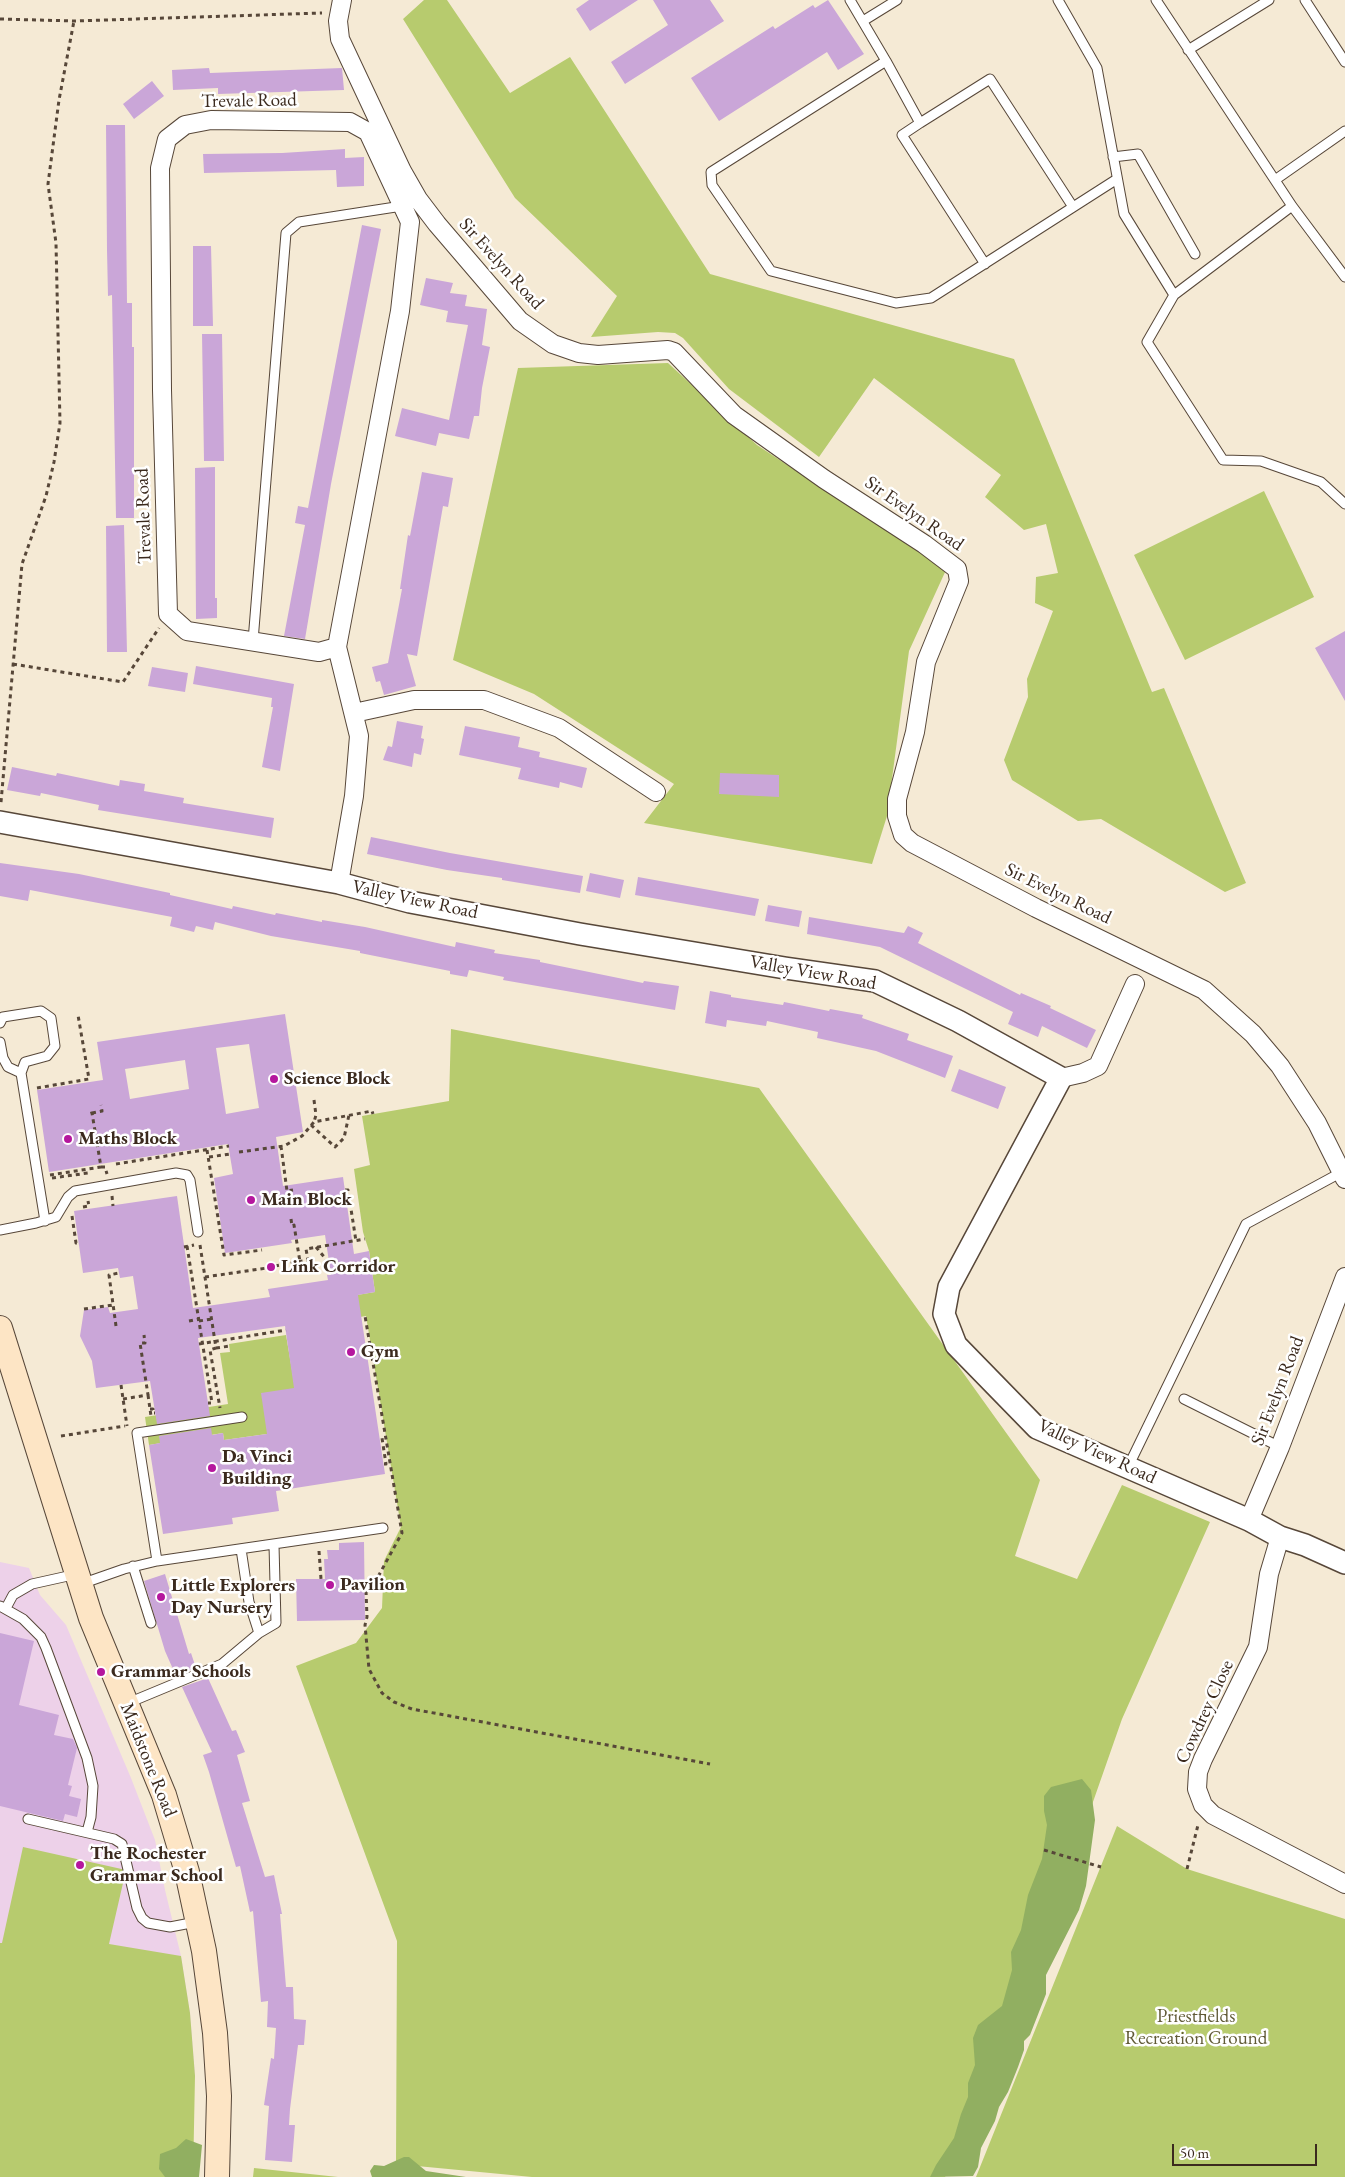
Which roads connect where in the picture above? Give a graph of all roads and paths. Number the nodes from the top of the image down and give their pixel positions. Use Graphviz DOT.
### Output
graph roads {
  1 [pos="850,0"];
  2 [pos="897,0"];
  3 [pos="1058,0"];
  4 [pos="1156,0"];
  5 [pos="1269,0"];
  6 [pos="1305,0"];
  7 [pos="341,7"];
  8 [pos="0,19"];
  9 [pos="74,21"];
  10 [pos="863,22"];
  11 [pos="1188,50"];
  12 [pos="886,60"];
  13 [pos="1345,62"];
  14 [pos="920,123"];
  15 [pos="1345,131"];
  16 [pos="1113,157"];
  17 [pos="1117,179"];
  18 [pos="1275,180"];
  19 [pos="402,206"];
  20 [pos="1292,206"];
  21 [pos="1073,207"];
  22 [pos="1195,254"];
  23 [pos="985,264"];
  24 [pos="1345,277"];
  25 [pos="1174,295"];
  26 [pos="1345,504"];
  27 [pos="168,614"];
  28 [pos="252,641"];
  29 [pos="337,647"];
  30 [pos="13,664"];
  31 [pos="354,713"];
  32 [pos="656,792"];
  33 [pos="0,812"];
  34 [pos="339,883"];
  35 [pos="1135,984"];
  36 [pos="78,1015"];
  37 [pos="0,1023"];
  38 [pos="0,1042"];
  39 [pos="21,1073"];
  40 [pos="1061,1078"];
  41 [pos="35,1093"];
  42 [pos="314,1100"];
  43 [pos="102,1105"];
  44 [pos="373,1114"];
  45 [pos="349,1115"];
  46 [pos="312,1123"];
  47 [pos="229,1146"];
  48 [pos="281,1146"];
  49 [pos="207,1150"];
  50 [pos="239,1152"];
  51 [pos="230,1154"];
  52 [pos="209,1157"];
  53 [pos="116,1164"];
  54 [pos="106,1167"];
  55 [pos="101,1169"];
  56 [pos="1344,1176"];
  57 [pos="293,1190"];
  58 [pos="345,1190"];
  59 [pos="72,1218"];
  60 [pos="291,1219"];
  61 [pos="44,1221"];
  62 [pos="0,1230"];
  63 [pos="198,1232"];
  64 [pos="365,1239"];
  65 [pos="356,1241"];
  66 [pos="79,1242"];
  67 [pos="316,1247"];
  68 [pos="262,1250"];
  69 [pos="300,1262"];
  70 [pos="275,1266"];
  71 [pos="267,1268"];
  72 [pos="119,1273"];
  73 [pos="328,1275"];
  74 [pos="205,1277"];
  75 [pos="1343,1287"];
  76 [pos="113,1305"];
  77 [pos="84,1309"];
  78 [pos="366,1316"];
  79 [pos="212,1319"];
  80 [pos="199,1320"];
  81 [pos="189,1321"];
  82 [pos="116,1326"];
  83 [pos="0,1328"];
  84 [pos="283,1329"];
  85 [pos="144,1335"];
  86 [pos="215,1341"];
  87 [pos="201,1343"];
  88 [pos="230,1346"];
  89 [pos="216,1348"];
  90 [pos="121,1384"];
  91 [pos="148,1395"];
  92 [pos="1184,1398"];
  93 [pos="123,1399"];
  94 [pos="208,1403"];
  95 [pos="219,1405"];
  96 [pos="150,1410"];
  97 [pos="155,1413"];
  98 [pos="152,1416"];
  99 [pos="242,1417"];
  100 [pos="136,1424"];
  101 [pos="127,1426"];
  102 [pos="61,1436"];
  103 [pos="386,1438"];
  104 [pos="1280,1447"];
  105 [pos="384,1464"];
  106 [pos="1128,1467"];
  107 [pos="1249,1520"];
  108 [pos="383,1528"];
  109 [pos="1280,1537"];
  110 [pos="274,1545"];
  111 [pos="241,1549"];
  112 [pos="312,1551"];
  113 [pos="157,1561"];
  114 [pos="1345,1563"];
  115 [pos="133,1566"];
  116 [pos="79,1579"];
  117 [pos="321,1579"];
  118 [pos="3,1607"];
  119 [pos="151,1623"];
  120 [pos="259,1634"];
  121 [pos="126,1704"];
  122 [pos="710,1764"];
  123 [pos="1203,1805"];
  124 [pos="28,1819"];
  125 [pos="87,1832"];
  126 [pos="1044,1850"];
  127 [pos="1101,1867"];
  128 [pos="1187,1869"];
  129 [pos="1345,1884"];
  130 [pos="198,1921"];
  131 [pos="217,2177"];
  1 -- 10 [label="lane"];
  2 -- 10 [label="lane"];
  3 -- 16 [label="lane"];
  4 -- 11 [label="lane"];
  5 -- 11 [label="lane"];
  6 -- 13 [label="lane"];
  7 -- 9 [label="path"];
  7 -- 56 [label="street, Sir Evelyn Road"];
  8 -- 9 [label="path"];
  9 -- 30 [label="path"];
  10 -- 12 [label="lane"];
  11 -- 18 [label="lane"];
  12 -- 14 [label="lane"];
  12 -- 23 [label="lane"];
  14 -- 21 [label="lane"];
  14 -- 23 [label="lane"];
  15 -- 18 [label="lane"];
  16 -- 17 [label="lane"];
  16 -- 22 [label="lane"];
  17 -- 21 [label="lane"];
  17 -- 25 [label="lane"];
  18 -- 20 [label="lane"];
  19 -- 27 [label="street, Trevale Road"];
  19 -- 28 [label="lane"];
  19 -- 29 [label="street, Trevale Road"];
  20 -- 24 [label="lane"];
  20 -- 25 [label="lane"];
  21 -- 23 [label="lane"];
  25 -- 26 [label="lane"];
  27 -- 28 [label="street"];
  27 -- 30 [label="path"];
  28 -- 29 [label="street"];
  29 -- 31 [label="street, Trevale Road"];
  30 -- 33 [label="path"];
  31 -- 32 [label="street"];
  31 -- 34 [label="street, Trevale Road"];
  33 -- 34 [label="street, Valley View Road"];
  34 -- 40 [label="street, Valley View Road"];
  35 -- 40 [label="street"];
  36 -- 41 [label="path"];
  37 -- 39 [label="lane"];
  38 -- 39 [label="lane"];
  39 -- 61 [label="lane"];
  40 -- 106 [label="street, Valley View Road"];
  42 -- 46 [label="path"];
  43 -- 55 [label="path"];
  44 -- 45 [label="path"];
  45 -- 46 [label="path"];
  45 -- 46 [label="path"];
  46 -- 48 [label="path"];
  47 -- 49 [label="path"];
  48 -- 50 [label="path"];
  48 -- 57 [label="path"];
  49 -- 52 [label="path"];
  49 -- 53 [label="path"];
  51 -- 52 [label="path"];
  52 -- 68 [label="path"];
  54 -- 55 [label="path"];
  55 -- 55 [label="path"];
  56 -- 106 [label="lane"];
  58 -- 65 [label="path"];
  59 -- 66 [label="path"];
  60 -- 69 [label="path"];
  61 -- 62 [label="lane"];
  61 -- 63 [label="lane"];
  64 -- 65 [label="path"];
  65 -- 67 [label="path"];
  67 -- 69 [label="path"];
  67 -- 73 [label="path"];
  69 -- 70 [label="path"];
  71 -- 74 [label="path"];
  72 -- 76 [label="path"];
  74 -- 79 [label="path"];
  74 -- 80 [label="path"];
  75 -- 104 [label="street, Sir Evelyn Road"];
  76 -- 77 [label="path"];
  76 -- 82 [label="path"];
  78 -- 103 [label="path"];
  79 -- 80 [label="path"];
  79 -- 86 [label="path"];
  80 -- 81 [label="path"];
  80 -- 87 [label="path"];
  83 -- 116 [label="main road, Maidstone Road"];
  84 -- 86 [label="path"];
  85 -- 91 [label="path"];
  86 -- 87 [label="path"];
  86 -- 89 [label="path"];
  87 -- 94 [label="path"];
  88 -- 89 [label="path"];
  89 -- 95 [label="path"];
  90 -- 93 [label="path"];
  91 -- 93 [label="path"];
  91 -- 96 [label="path"];
  92 -- 104 [label="lane"];
  93 -- 101 [label="path"];
  96 -- 97 [label="path"];
  96 -- 98 [label="path"];
  99 -- 113 [label="lane"];
  100 -- 101 [label="path"];
  101 -- 102 [label="path"];
  103 -- 105 [label="path"];
  103 -- 122 [label="path"];
  104 -- 107 [label="street, Sir Evelyn Road"];
  106 -- 107 [label="street, Valley View Road"];
  107 -- 109 [label="street, Valley View Road"];
  108 -- 110 [label="lane"];
  109 -- 114 [label="street, Valley View Road"];
  109 -- 123 [label="street, Cowdrey Close"];
  110 -- 111 [label="lane"];
  110 -- 120 [label="lane"];
  111 -- 113 [label="lane"];
  111 -- 120 [label="lane"];
  112 -- 117 [label="path"];
  113 -- 115 [label="lane"];
  115 -- 116 [label="lane"];
  115 -- 119 [label="lane"];
  116 -- 118 [label="lane"];
  116 -- 121 [label="main road, Maidstone Road"];
  118 -- 125 [label="lane"];
  120 -- 121 [label="lane"];
  121 -- 130 [label="main road, Maidstone Road"];
  123 -- 128 [label="path"];
  123 -- 129 [label="street"];
  124 -- 125 [label="lane"];
  125 -- 130 [label="lane"];
  126 -- 127 [label="path"];
  130 -- 131 [label="main road, Maidstone Road"];
}
